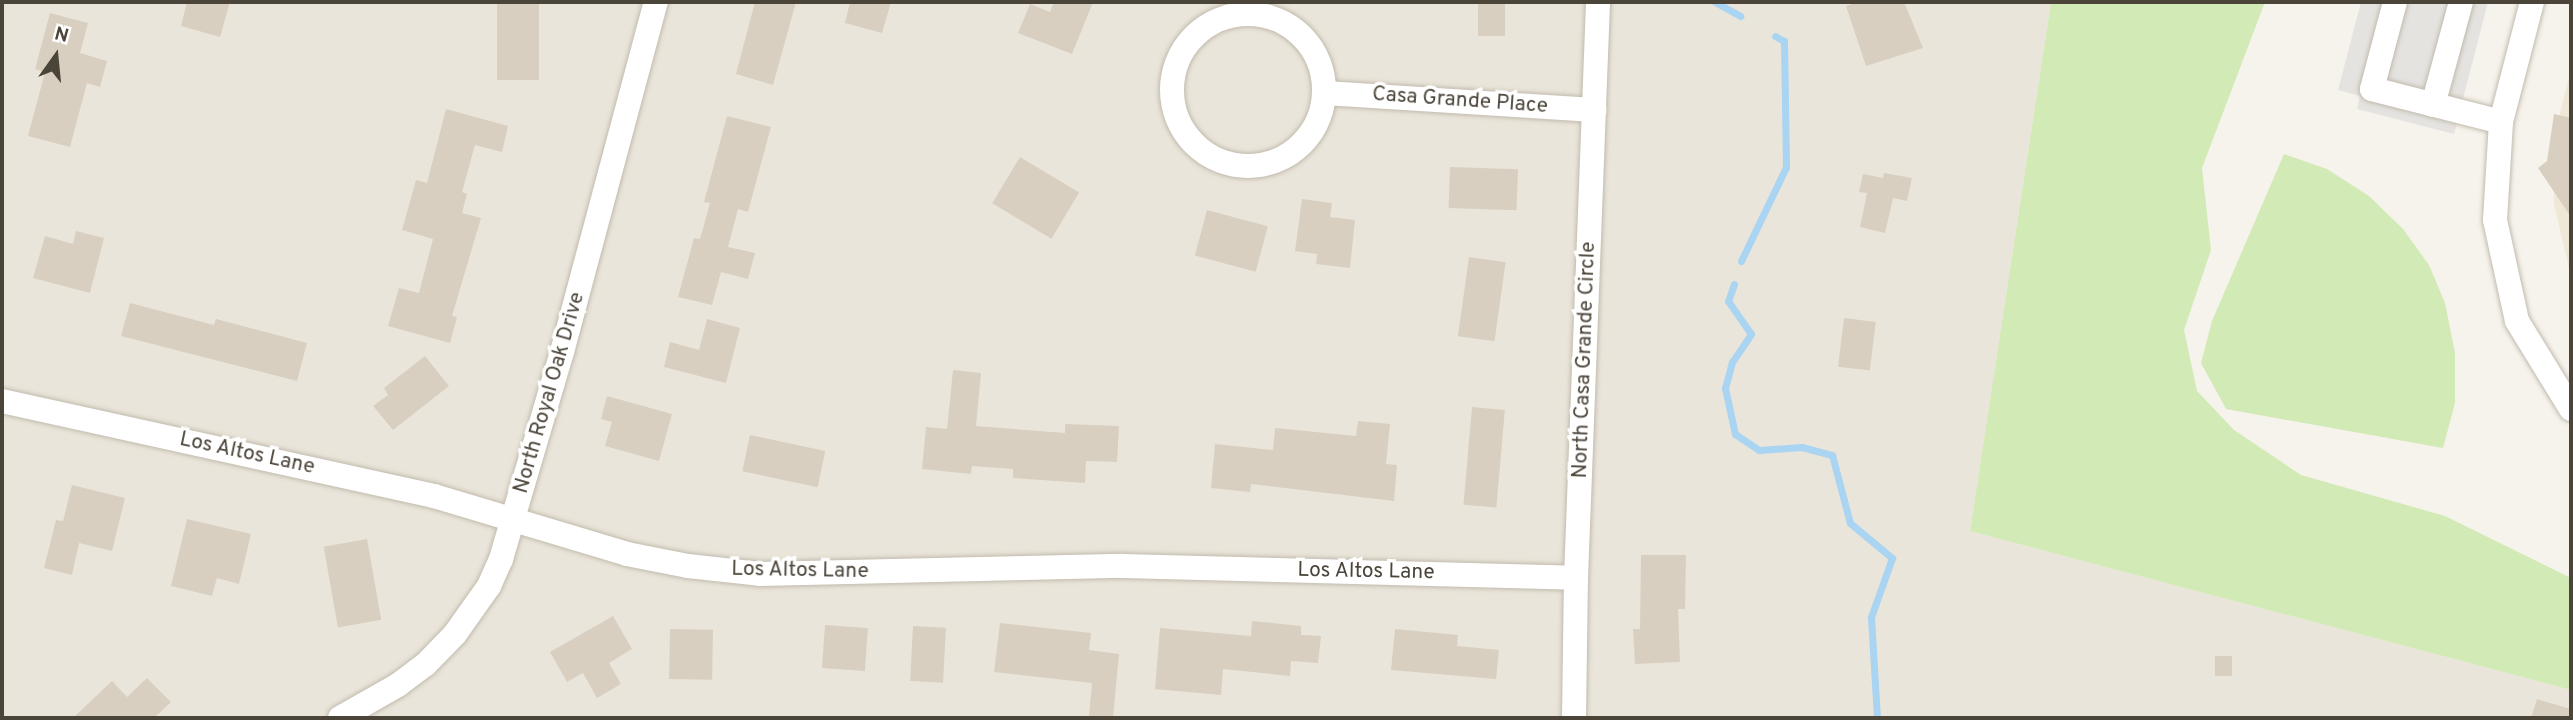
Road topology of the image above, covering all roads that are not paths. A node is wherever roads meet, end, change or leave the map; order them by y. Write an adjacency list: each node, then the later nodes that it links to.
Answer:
1 (656, 2): 12 (street, North Royal Oak Drive)
2 (1598, 2): 8 (street, North Casa Grande Circle)
3 (2395, 2): 7 (street)
4 (2461, 2): 7 (street)
5 (2532, 2): 9 (street)
6 (1325, 93): 6 (street); 8 (street, Casa Grande Place)
7 (2433, 105): 9 (street)
8 (1594, 110): 13 (street, North Casa Grande Circle)
9 (2501, 122): 11 (street)
10 (2, 401): 12 (street, Los Altos Lane)
11 (2571, 409)
12 (515, 520): 13 (street, Los Altos Lane); 14 (street, North Royal Oak Drive)
13 (1576, 578): 15 (street, North Casa Grande Circle)
14 (340, 718)
15 (1574, 718)

